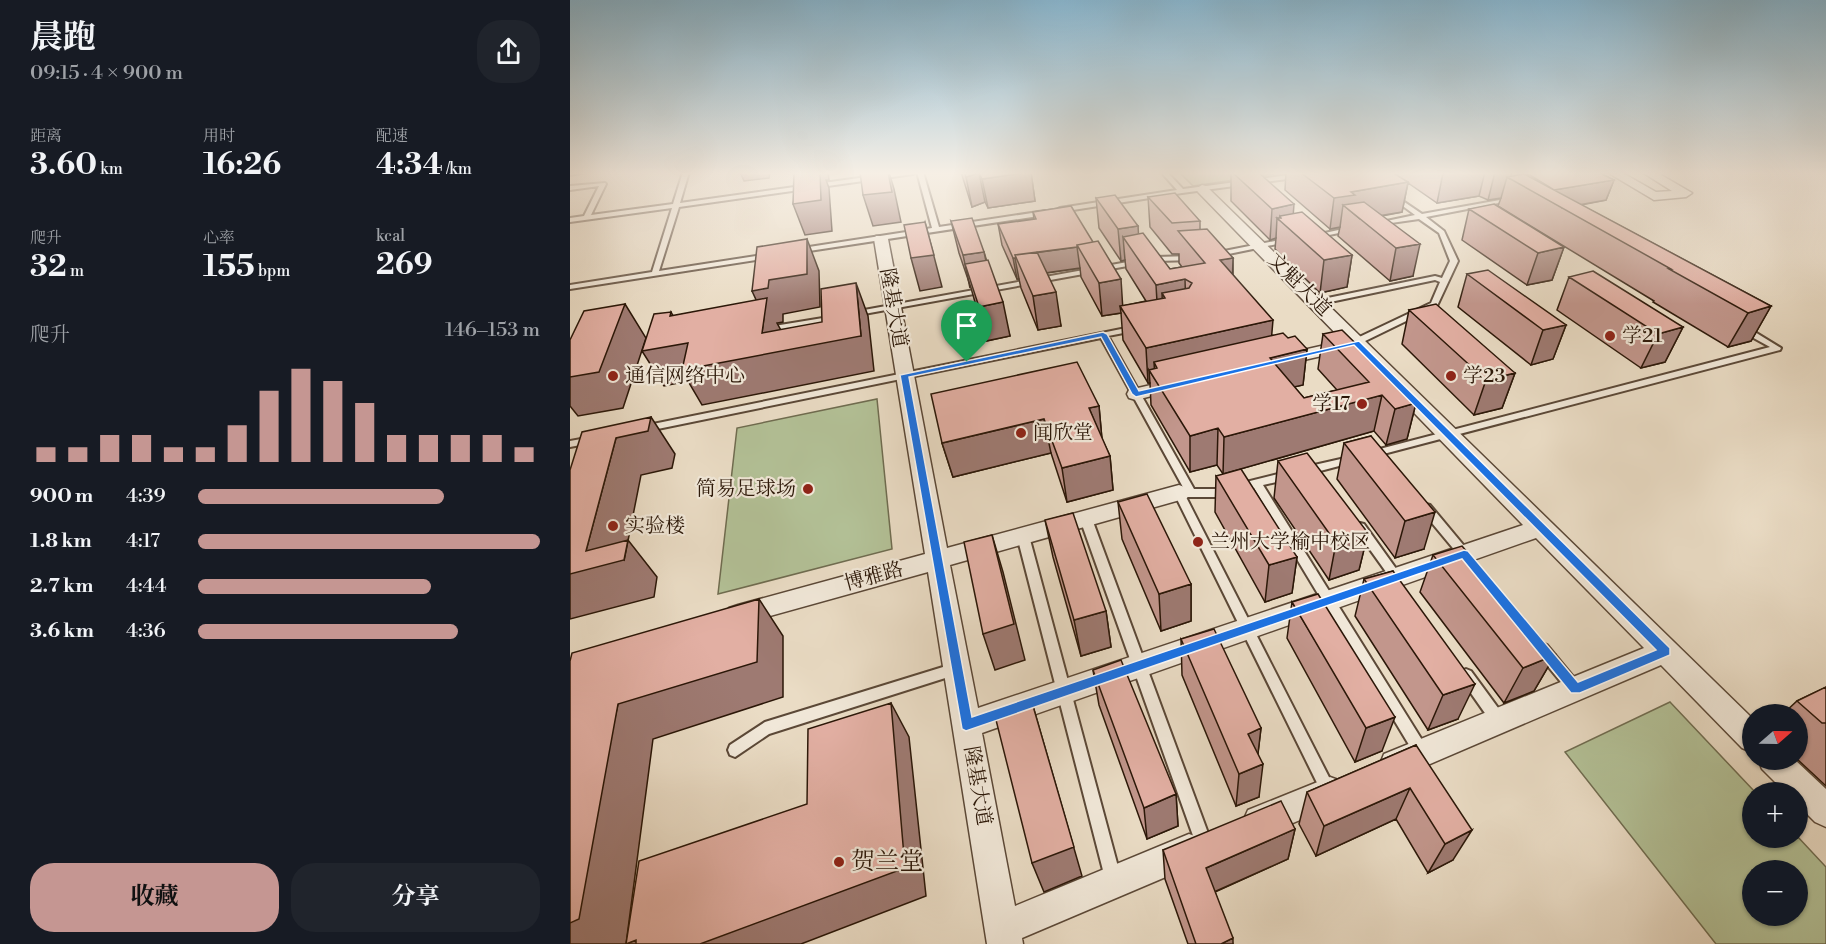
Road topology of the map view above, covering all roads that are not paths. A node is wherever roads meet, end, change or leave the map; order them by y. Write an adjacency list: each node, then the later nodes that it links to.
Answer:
1 (594, 216): 7 (lane)
2 (673, 216): 17 (lane)
3 (932, 216): 12 (lane)
4 (1025, 216): 12 (lane)
5 (1224, 216): 16 (street, 文魁大道)
6 (1427, 216): 8 (lane)
7 (587, 217): 9 (lane)
8 (1422, 217): 10 (lane); 18 (lane)
9 (570, 220)
10 (1375, 225)
11 (1364, 227): 13 (lane)
12 (936, 230): 14 (lane)
13 (1305, 237)
14 (881, 239): 17 (lane); 21 (street, 隆基大道)
15 (1294, 239): 16 (lane)
16 (1259, 245): 20 (street, 文魁大道); 21 (lane)
17 (655, 273): 19 (lane)
18 (1444, 281): 20 (lane); 26 (lane)
19 (570, 286)
20 (1316, 303): 26 (street, 文魁大道)
21 (893, 307): 24 (lane); 28 (street, 隆基大道)
22 (1735, 324): 32 (lane)
23 (1145, 326): 25 (lane)
24 (760, 331)
25 (1103, 334): 28 (lane); 30 (lane)
26 (1356, 342): 27 (street); 32 (street, 文魁大道)
27 (1264, 364)
28 (905, 375): 31 (lane); 43 (street, 隆基大道)
29 (1194, 380): 30 (street)
30 (1136, 394): 36 (lane)
31 (628, 432)
32 (1449, 435): 35 (lane); 40 (street, 文魁大道)
33 (605, 437): 34 (lane)
34 (571, 444)
35 (1256, 483): 36 (lane); 45 (lane)
36 (1185, 493): 39 (street, 博雅路); 47 (lane)
37 (1415, 495): 42 (lane)
38 (1350, 514): 44 (lane)
39 (1086, 519): 41 (street, 博雅路); 51 (lane)
40 (1542, 527): 42 (street); 49 (street, 文魁大道)
41 (1023, 536): 43 (street, 博雅路); 54 (lane)
42 (1468, 559): 44 (street)
43 (937, 560): 46 (street, 博雅路); 52 (street, 隆基大道)
44 (1400, 582): 45 (street)
45 (1328, 601): 47 (street); 59 (lane)
46 (719, 620)
47 (1247, 628): 51 (street); 61 (lane)
48 (1531, 635): 53 (lane)
49 (1666, 651): 53 (street); 57 (street, 文魁大道)
50 (1458, 663): 55 (lane)
51 (1139, 665): 54 (street); 63 (lane)
52 (956, 668): 56 (street, 隆基大道); 58 (lane)
53 (1575, 689): 55 (street)
54 (1064, 691): 56 (street); 64 (lane)
55 (1499, 721): 59 (street)
56 (966, 725): 65 (street, 隆基大道)
57 (1742, 728)
58 (735, 750)
59 (1422, 753): 61 (street)
60 (1784, 770): 62 (street)
61 (1329, 792): 63 (street)
62 (1826, 812)
63 (1222, 837): 64 (street)
64 (1114, 882): 65 (street)
65 (1004, 937)

